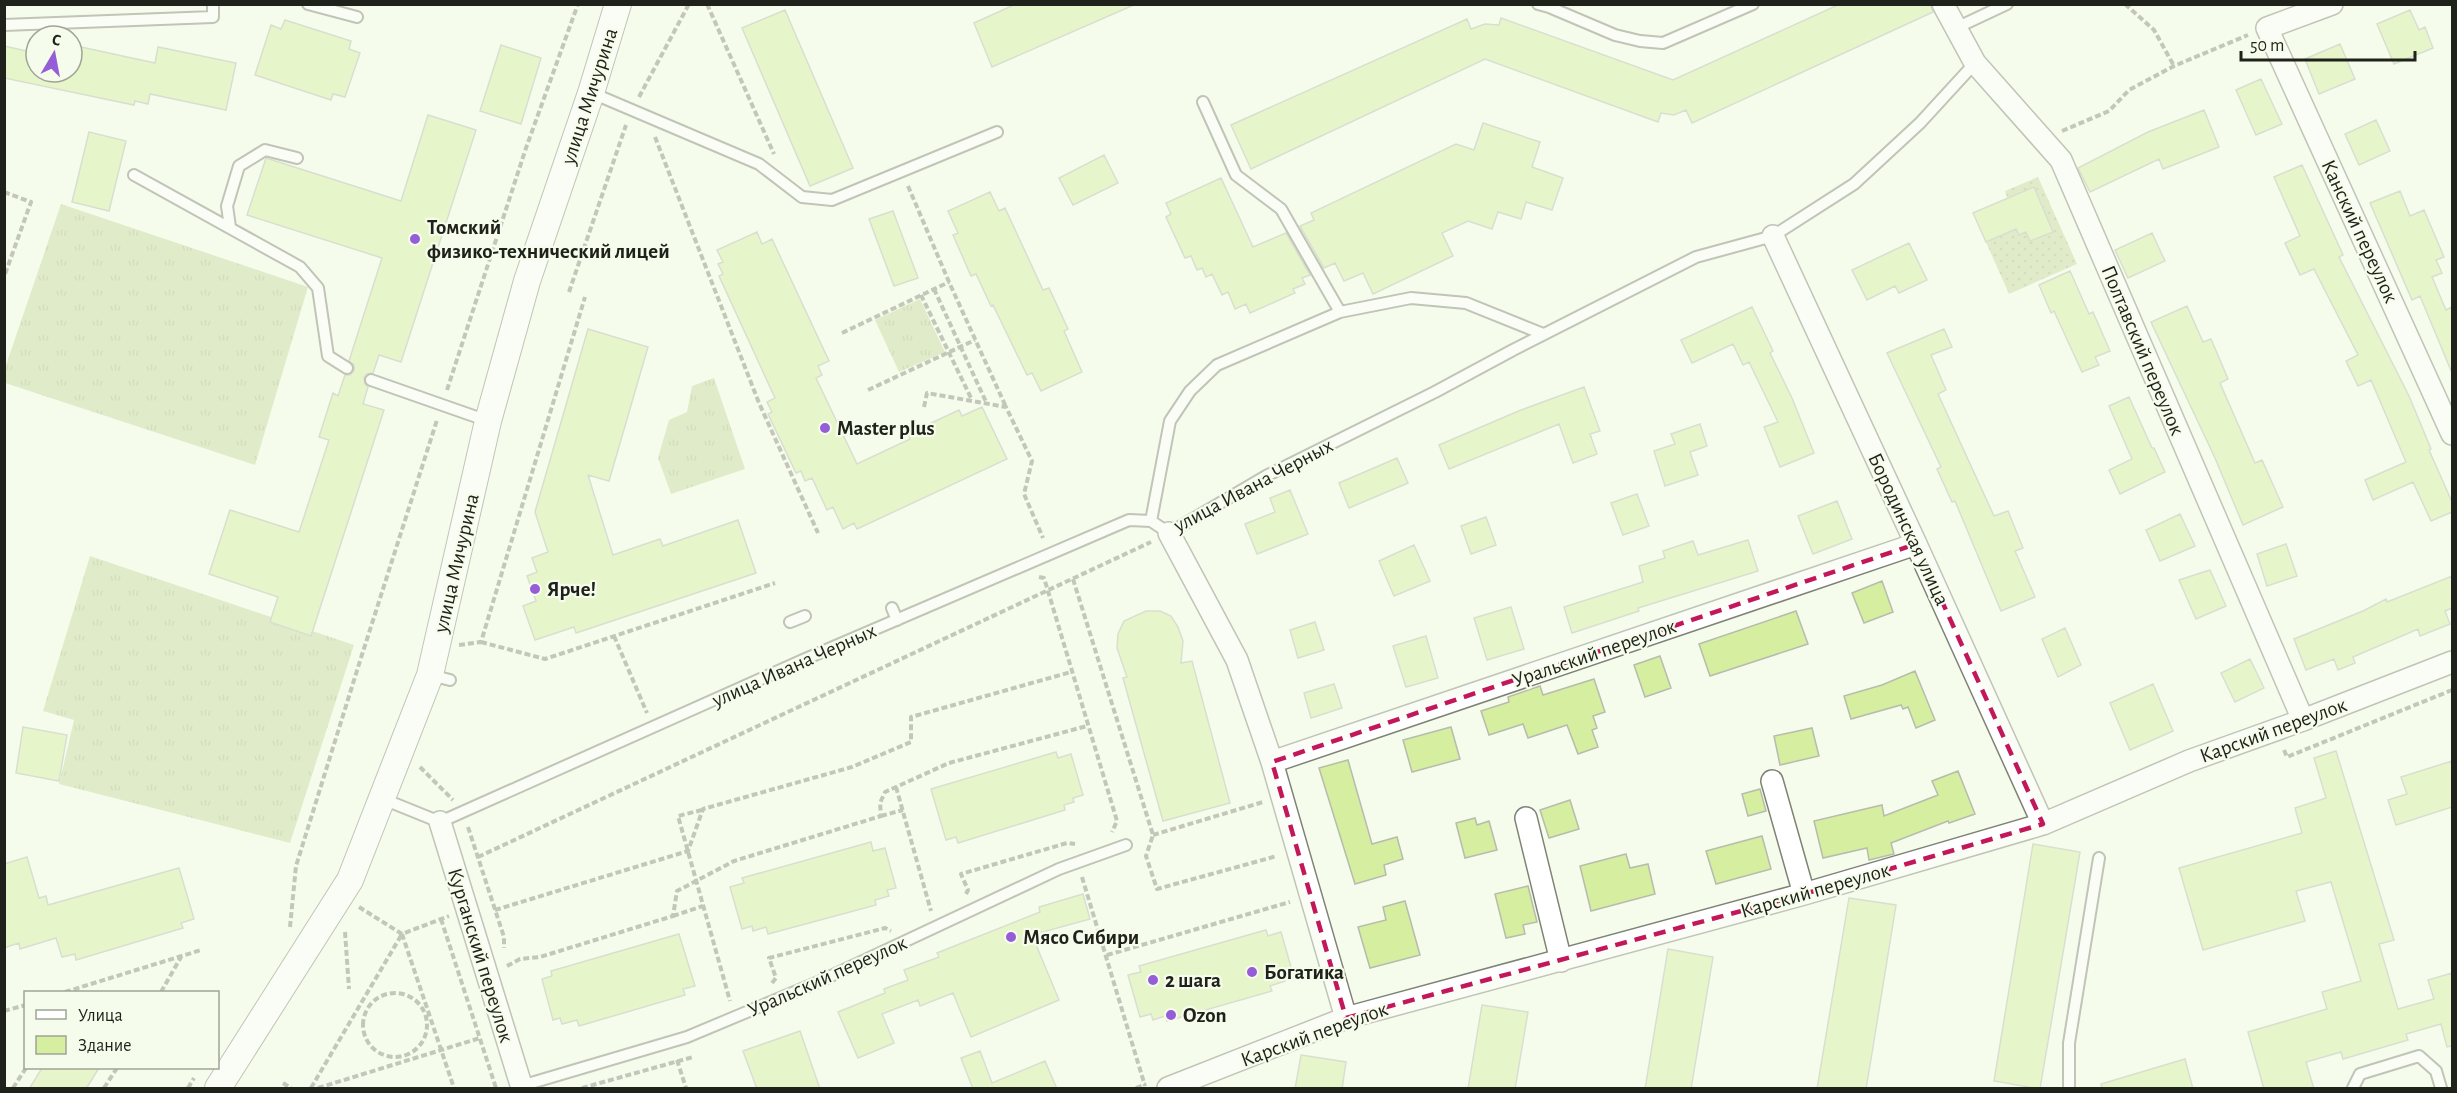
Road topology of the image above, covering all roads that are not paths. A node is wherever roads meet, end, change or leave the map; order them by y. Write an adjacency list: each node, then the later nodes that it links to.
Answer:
1 (213, 4): 10 (lane)
2 (308, 4): 9 (lane)
3 (618, 4): 13 (street, улица Мичурина)
4 (1538, 4): 5 (lane)
5 (1753, 4)
6 (1943, 4): 11 (street, Полтавский переулок)
7 (2007, 4): 11 (lane)
8 (2332, 4): 25 (street, Канский переулок)
9 (357, 17)
10 (4, 25)
11 (1956, 28): 12 (street, Полтавский переулок)
12 (1975, 63): 19 (lane, улица Ивана Черных); 33 (street, Полтавский переулок)
13 (591, 93): 15 (lane); 24 (street, улица Мичурина)
14 (1203, 102): 20 (lane)
15 (997, 132)
16 (297, 159): 18 (lane)
17 (134, 175): 18 (lane)
18 (230, 227): 22 (lane)
19 (1773, 236): 21 (lane, улица Ивана Черных); 27 (street, Бородинская улица)
20 (1340, 312): 21 (lane); 26 (lane)
21 (1543, 334): 26 (lane, улица Ивана Черных)
22 (347, 368)
23 (371, 380): 24 (lane)
24 (489, 421): 36 (street, улица Мичурина)
25 (2452, 434)
26 (1160, 527): 30 (lane, улица Ивана Черных); 34 (street)
27 (1917, 544): 34 (street, Уральский переулок); 38 (street, Бородинская улица)
28 (892, 608): 30 (lane)
29 (805, 616): 31 (lane)
30 (897, 620): 39 (lane, улица Ивана Черных)
31 (790, 622)
32 (2452, 662): 33 (street, Карский переулок)
33 (2303, 720): 38 (street, Карский переулок)
34 (1272, 762): 44 (street)
35 (1772, 781): 42 (street)
36 (382, 799): 39 (lane); 46 (street, улица Мичурина)
37 (1526, 818): 43 (street)
38 (2043, 824): 42 (street, Карский переулок)
39 (442, 827): 45 (street, Курганский переулок)
40 (1126, 845): 45 (lane, Уральский переулок)
41 (2099, 858): 48 (lane)
42 (1804, 894): 43 (street, Карский переулок)
43 (1561, 961): 44 (street, Карский переулок)
44 (1346, 1018): 47 (street, Карский переулок)
45 (521, 1084)
46 (218, 1089)
47 (1168, 1089)
48 (2069, 1089)
49 (2353, 1089): 50 (lane)
50 (2441, 1089)

